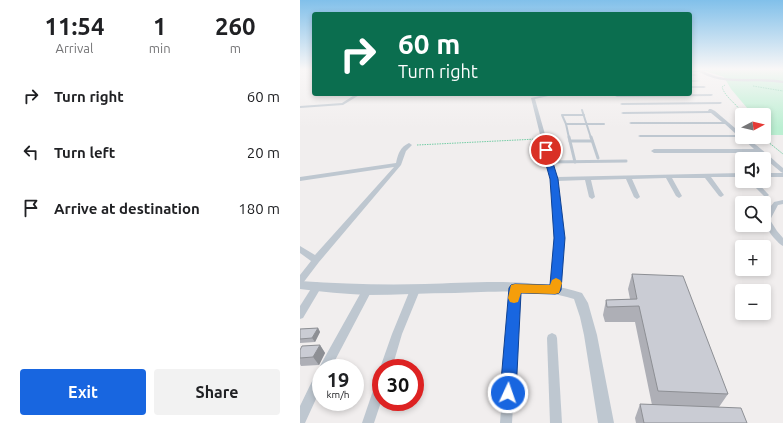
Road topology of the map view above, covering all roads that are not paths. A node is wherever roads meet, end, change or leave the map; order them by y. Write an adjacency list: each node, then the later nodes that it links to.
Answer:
1 (692, 95): 2 (street)
2 (711, 95)
3 (356, 96): 8 (street)
4 (544, 96): 29 (street)
5 (703, 103): 6 (street); 7 (street); 10 (street)
6 (720, 103)
7 (622, 104)
8 (300, 107)
9 (582, 110): 12 (lane)
10 (713, 112): 11 (street); 17 (street)
11 (624, 113)
12 (584, 115): 14 (lane); 15 (lane)
13 (630, 123): 17 (street)
14 (566, 124): 15 (lane); 21 (lane)
15 (587, 124): 16 (lane); 22 (lane)
16 (604, 124)
17 (727, 124): 18 (street)
18 (735, 131)
19 (640, 136): 20 (street)
20 (735, 137)
21 (570, 141): 22 (lane); 30 (lane)
22 (592, 141): 27 (lane)
23 (751, 144): 25 (street)
24 (409, 145): 31 (street)
25 (760, 151): 26 (street); 32 (street)
26 (654, 152)
27 (598, 158)
28 (626, 161): 30 (lane)
29 (548, 162): 30 (lane); 41 (street)
30 (575, 162)
31 (399, 164): 40 (street); 51 (street)
32 (783, 171)
33 (771, 175): 34 (street)
34 (783, 175)
35 (707, 176): 36 (street); 38 (street); 43 (street)
36 (735, 176)
37 (628, 177): 38 (street); 39 (street); 47 (street)
38 (668, 177): 45 (street)
39 (588, 178): 41 (street); 46 (street)
40 (300, 179)
41 (554, 179): 58 (street)
42 (759, 188): 44 (street)
43 (721, 195)
44 (766, 195)
45 (679, 196)
46 (592, 197)
47 (637, 197)
48 (783, 202): 49 (street)
49 (783, 243)
50 (300, 249): 51 (street)
51 (316, 260): 52 (street)
52 (300, 281)
53 (300, 285): 54 (street)
54 (318, 286): 56 (street); 59 (street)
55 (515, 288): 57 (street); 58 (street); 67 (street)
56 (367, 290): 57 (street); 61 (street)
57 (415, 290): 62 (street)
58 (555, 290): 69 (street)
59 (300, 314)
60 (552, 338): 68 (street)
61 (329, 359)
62 (389, 359)
63 (312, 395): 65 (street)
64 (372, 411): 66 (street)
65 (300, 420)
66 (368, 423)
67 (506, 423)
68 (556, 423)
69 (606, 423)

